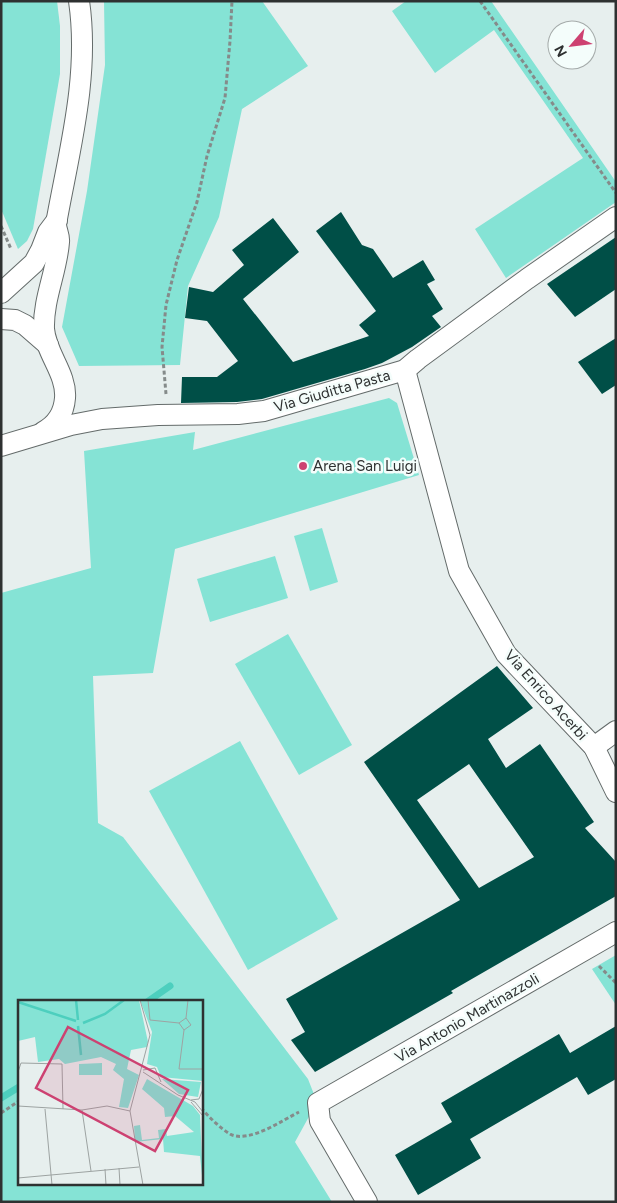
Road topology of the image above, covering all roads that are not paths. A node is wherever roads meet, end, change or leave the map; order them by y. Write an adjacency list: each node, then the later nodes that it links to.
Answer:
1 (79, 1): 3 (street)
2 (616, 217): 7 (street, Via Giuditta Pasta)
3 (56, 220): 4 (street); 6 (street)
4 (1, 293)
5 (1, 319): 6 (street)
6 (48, 345): 9 (street)
7 (405, 370): 9 (street, Via Giuditta Pasta); 12 (street, Via Enrico Acerbi)
8 (1, 432): 9 (street)
9 (36, 435): 10 (street, Via Giuditta Pasta)
10 (1, 446)
11 (616, 731): 12 (street)
12 (594, 747): 13 (street, Via Enrico Acerbi)
13 (616, 792)
14 (616, 932): 15 (street, Via Antonio Martinazzoli)
15 (367, 1202)

